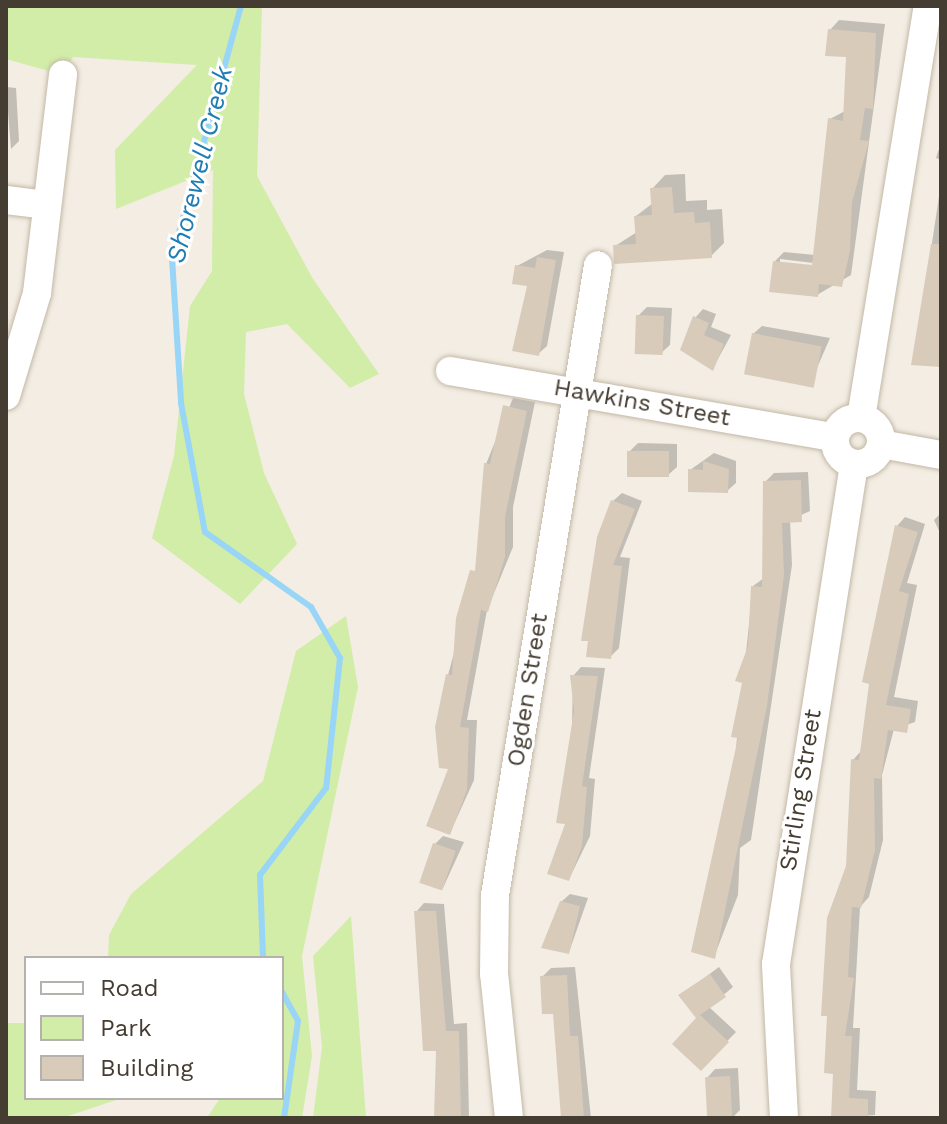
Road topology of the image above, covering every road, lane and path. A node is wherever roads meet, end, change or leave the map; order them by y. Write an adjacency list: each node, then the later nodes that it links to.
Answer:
1 (928, 6): 9 (street)
2 (63, 75): 4 (street)
3 (6, 200): 4 (street)
4 (46, 205): 8 (street)
5 (598, 265): 7 (street, Ogden Street)
6 (450, 371): 7 (street, Hawkins Street)
7 (579, 391): 10 (street, Hawkins Street); 14 (street, Ogden Street)
8 (6, 396)
9 (861, 418): 10 (street); 11 (street)
10 (834, 437): 13 (street)
11 (881, 444): 12 (street); 13 (street)
12 (941, 455)
13 (854, 464): 15 (street, Stirling Street)
14 (509, 1118)
15 (784, 1118)

